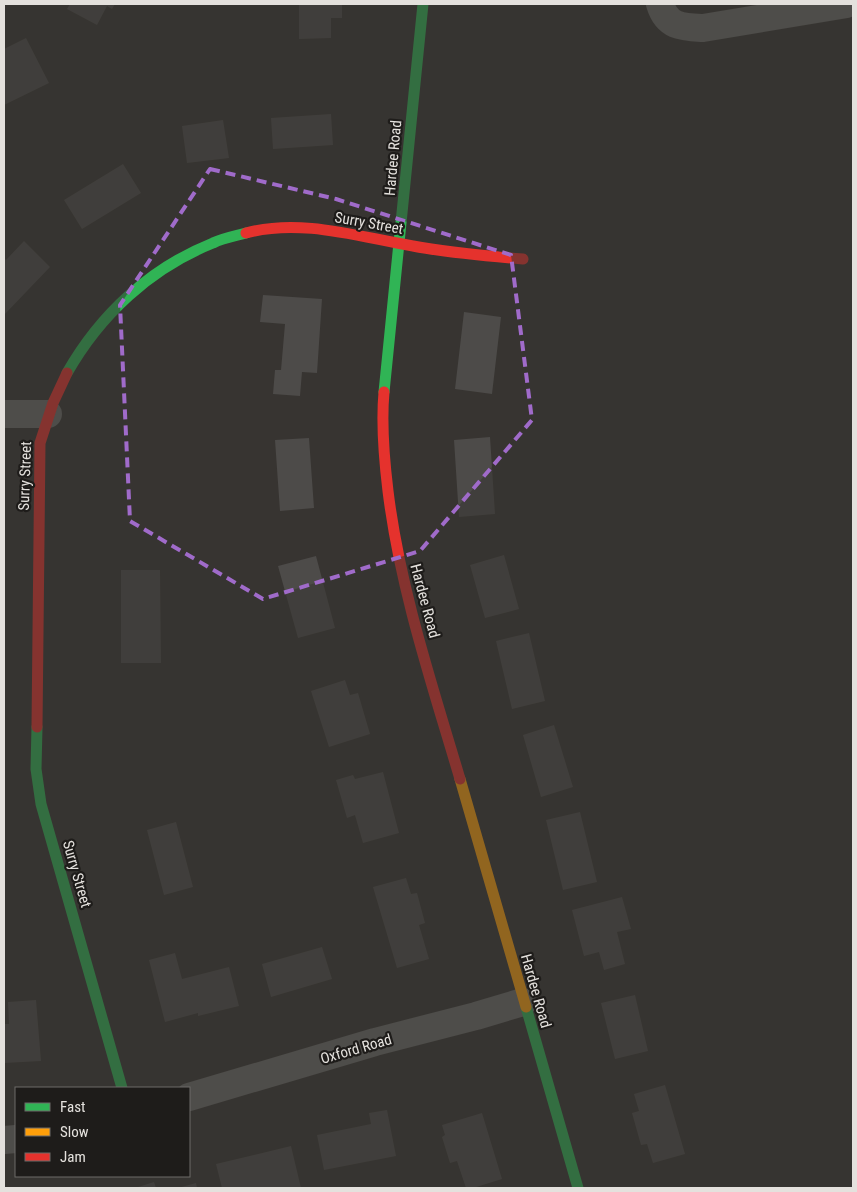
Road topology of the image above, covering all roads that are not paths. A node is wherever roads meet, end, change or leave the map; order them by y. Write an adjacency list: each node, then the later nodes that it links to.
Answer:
1 (423, 4): 4 (street, Hardee Road)
2 (660, 4): 3 (street)
3 (847, 4)
4 (400, 244): 5 (street, Surry Street); 7 (street, Surry Street); 8 (street, Hardee Road)
5 (523, 259)
6 (4, 414): 7 (street)
7 (48, 414): 9 (street, Surry Street)
8 (523, 1002): 10 (street, Oxford Road); 11 (street, Hardee Road)
9 (122, 1087)
10 (190, 1098)
11 (578, 1188)

